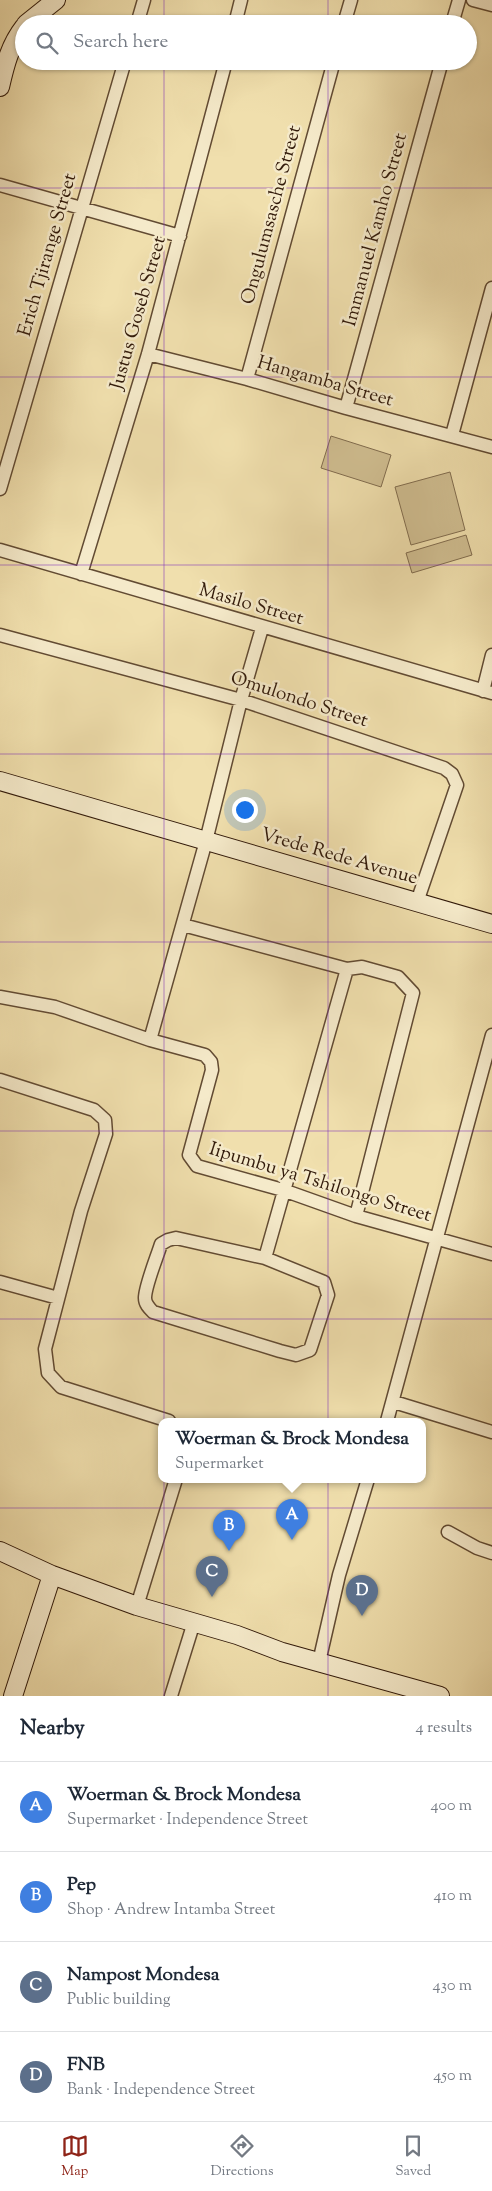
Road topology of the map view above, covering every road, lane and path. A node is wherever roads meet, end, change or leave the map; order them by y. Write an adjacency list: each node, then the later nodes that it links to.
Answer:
1 (56, 0): 8 (street)
2 (144, 0): 9 (street)
3 (241, 0): 10 (street)
4 (351, 0): 11 (street)
5 (459, 0): 12 (street)
6 (473, 0): 7 (street)
7 (492, 5)
8 (37, 15)
9 (140, 15)
10 (237, 15)
11 (347, 15)
12 (455, 15)
13 (15, 38): 18 (street)
14 (123, 70): 20 (street, Erich Tjirange Street)
15 (224, 70): 21 (street, Justus Goseb Street)
16 (332, 70): 24 (street, Ongulumsasche Street)
17 (440, 70): 25 (street, Immanuel Kamho Street)
18 (0, 87)
19 (0, 185): 20 (street)
20 (81, 209): 21 (street); 28 (street, Erich Tjirange Street)
21 (180, 236): 23 (street, Justus Goseb Street)
22 (492, 288): 26 (street)
23 (148, 354): 24 (street, Hangamba Street); 30 (street, Justus Goseb Street)
24 (247, 379): 25 (street, Hangamba Street)
25 (346, 408): 26 (street, Hangamba Street)
26 (452, 436): 27 (street, Hangamba Street)
27 (492, 447)
28 (0, 489)
29 (0, 550): 30 (street, Masilo Street)
30 (81, 574): 31 (street, Masilo Street)
31 (262, 628): 34 (street, Masilo Street); 35 (street)
32 (0, 635): 35 (street, Omulondo Street)
33 (492, 655): 34 (street)
34 (488, 692)
35 (241, 700): 37 (street); 38 (street, Omulondo Street)
36 (0, 782): 37 (street, Vrede Rede Avenue)
37 (206, 841): 38 (street, Vrede Rede Avenue); 40 (street)
38 (417, 902): 39 (street, Vrede Rede Avenue)
39 (492, 924)
40 (182, 925): 41 (street); 44 (street)
41 (347, 969): 46 (street); 47 (street)
42 (0, 997): 44 (street, Iipumbu ya Tshilongo Street)
43 (492, 1035): 48 (street)
44 (150, 1040): 46 (street, Iipumbu ya Tshilongo Street)
45 (0, 1080): 52 (street)
46 (283, 1190): 47 (street, Iipumbu ya Tshilongo Street); 50 (street)
47 (356, 1216): 48 (street, Iipumbu ya Tshilongo Street)
48 (436, 1238): 49 (street, Iipumbu ya Tshilongo Street); 53 (street)
49 (492, 1254)
50 (265, 1258): 50 (street)
51 (0, 1282): 52 (street)
52 (58, 1298): 54 (street)
53 (394, 1402): 55 (street); 56 (street)
54 (159, 1418)
55 (388, 1418)
56 (492, 1432)
57 (175, 1483): 63 (street)
58 (367, 1483): 65 (street)
59 (448, 1532): 61 (street)
60 (0, 1550): 62 (street)
61 (492, 1553)
62 (52, 1575): 63 (street); 66 (street)
63 (137, 1606): 64 (street)
64 (194, 1622): 65 (street); 67 (street)
65 (319, 1662): 68 (street)
66 (13, 1696)
67 (171, 1696)
68 (440, 1696)

